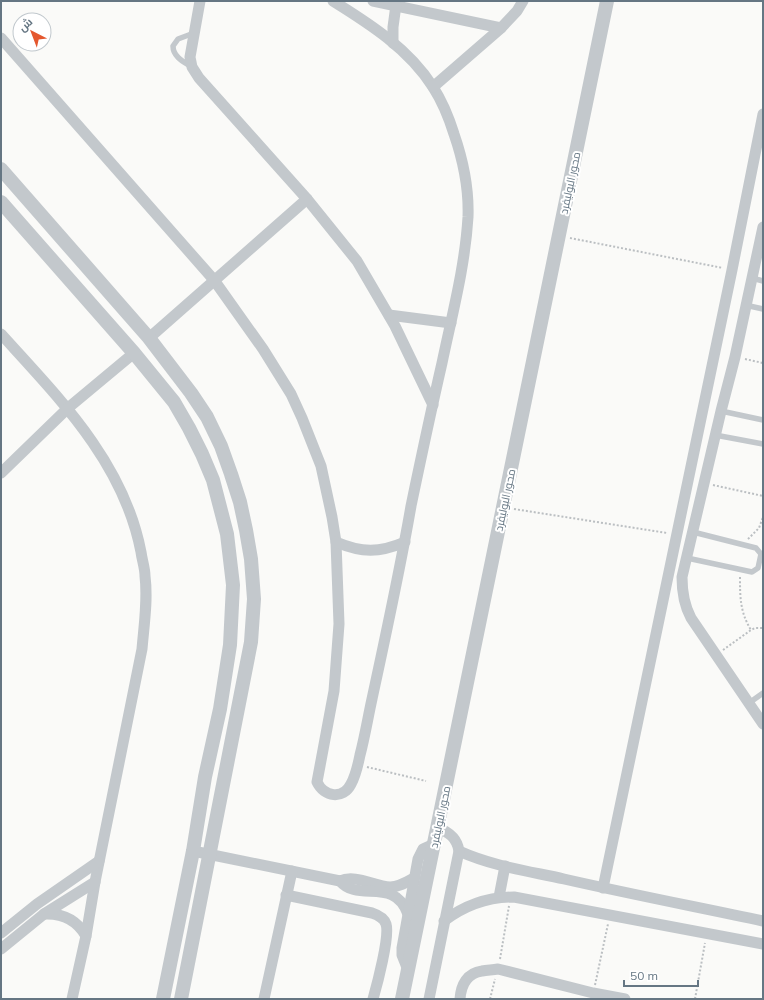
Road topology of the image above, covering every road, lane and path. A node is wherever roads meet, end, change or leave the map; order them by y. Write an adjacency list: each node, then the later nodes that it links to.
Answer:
1 (200, 1): 8 (street)
2 (333, 1): 10 (street)
3 (373, 1): 6 (street)
4 (523, 1): 7 (street)
5 (607, 1): 18 (street, محور البوليفرد)
6 (396, 5): 7 (street); 10 (street)
7 (501, 28): 12 (street)
8 (194, 33): 11 (street); 11 (lane)
9 (1, 38): 21 (street)
10 (393, 43): 12 (street)
11 (192, 67): 15 (street)
12 (434, 87): 28 (street)
13 (763, 114): 19 (street)
14 (1, 168): 23 (street)
15 (307, 199): 21 (street); 27 (street)
16 (1, 202): 24 (street)
17 (763, 226): 20 (street)
18 (559, 236): 19 (path); 43 (street, محور البوليفرد)
19 (732, 270): 46 (street)
20 (751, 278): 22 (lane); 25 (street)
21 (214, 280): 30 (street); 47 (street)
22 (763, 281)
23 (101, 282): 24 (street); 30 (street)
24 (84, 296): 31 (street)
25 (745, 305): 26 (lane); 32 (street)
26 (763, 309)
27 (389, 316): 28 (street); 34 (street)
28 (451, 323): 34 (street)
29 (1, 334): 35 (street)
30 (149, 338): 64 (street)
31 (134, 353): 35 (street); 62 (street)
32 (735, 357): 33 (path); 36 (street)
33 (763, 362)
34 (433, 405): 48 (street)
35 (68, 408): 40 (street); 65 (street)
36 (721, 411): 37 (lane); 38 (street)
37 (763, 420)
38 (715, 435): 39 (lane); 41 (street)
39 (763, 444)
40 (1, 473)
41 (704, 483): 42 (path); 45 (street)
42 (763, 496)
43 (503, 508): 46 (path); 60 (street, محور البوليفرد)
44 (763, 517): 49 (path)
45 (693, 532): 49 (lane); 50 (street)
46 (677, 534): 71 (street)
47 (336, 542): 48 (street); 58 (street)
48 (405, 542): 58 (street)
49 (742, 545): 51 (lane)
50 (687, 558): 51 (lane); 54 (street)
51 (741, 570): 53 (path)
52 (763, 628): 53 (path)
53 (752, 630): 54 (path)
54 (716, 655): 56 (street)
55 (763, 693): 56 (lane)
56 (749, 703): 57 (street)
57 (763, 723)
58 (358, 765): 59 (path)
59 (426, 781)
60 (438, 828): 61 (street, محور البوليفرد); 63 (street)
61 (434, 844): 68 (street); 86 (street, محور البوليفرد)
62 (193, 851): 64 (street); 89 (street)
63 (459, 851): 66 (street); 78 (street)
64 (210, 855): 67 (street); 90 (street)
65 (99, 861): 69 (street); 80 (street)
66 (505, 866): 71 (street); 73 (street)
67 (292, 871): 70 (street); 72 (street)
68 (414, 878): 70 (street); 76 (street)
69 (95, 882): 75 (street); 82 (street)
70 (364, 886): 76 (street)
71 (602, 888): 79 (street)
72 (286, 895): 91 (street); 92 (street)
73 (499, 897): 74 (street); 78 (street)
74 (511, 897): 77 (street); 85 (path)
75 (44, 914): 82 (street); 84 (street)
76 (408, 914): 86 (street)
77 (610, 915): 81 (street); 87 (path)
78 (444, 921): 94 (street)
79 (763, 921)
80 (1, 933)
81 (707, 933): 83 (street); 98 (path)
82 (86, 936): 88 (street)
83 (763, 944)
84 (1, 949)
85 (498, 969): 87 (street); 95 (street); 96 (path)
86 (408, 970): 93 (street, محور البوليفرد)
87 (593, 993): 97 (street)
88 (72, 999)
89 (163, 999)
90 (182, 999)
91 (264, 999)
92 (374, 999)
93 (402, 999)
94 (429, 999)
95 (460, 999)
96 (490, 999)
97 (625, 999)
98 (695, 999)

